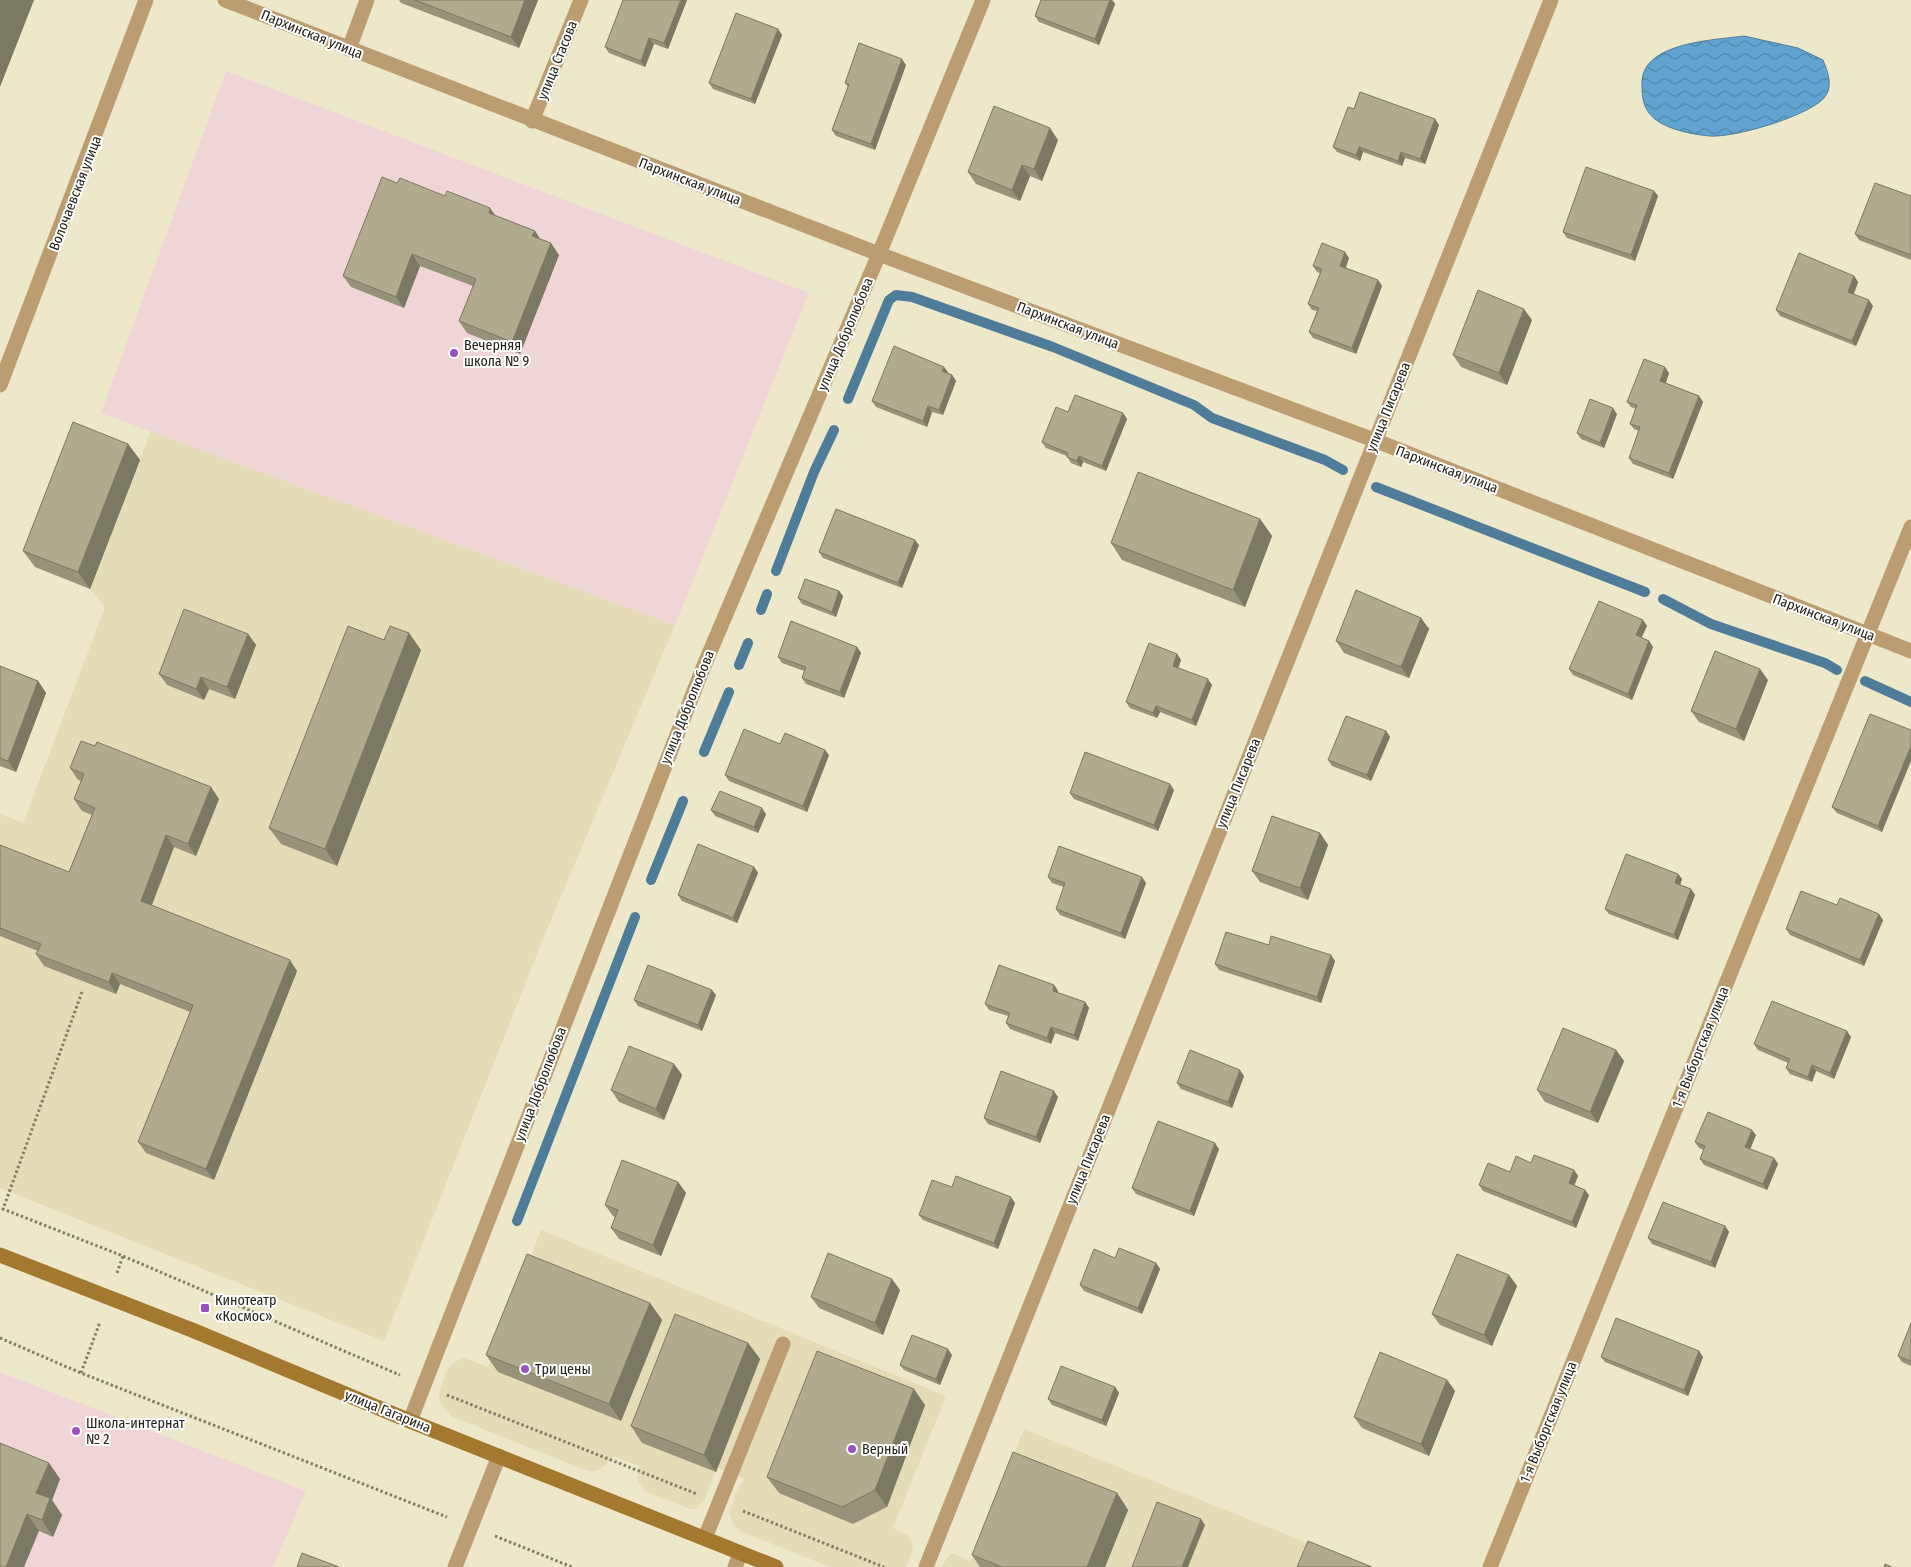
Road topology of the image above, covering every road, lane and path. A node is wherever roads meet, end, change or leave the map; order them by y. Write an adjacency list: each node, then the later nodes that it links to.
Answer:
1 (146, 0): 10 (street, Волочаевская улица)
2 (226, 0): 7 (street, Пархинская улица)
3 (368, 0): 7 (street)
4 (581, 0): 8 (street, улица Стасова)
5 (983, 0): 9 (street, улица Добролюбова)
6 (1552, 0): 11 (street, улица Писарева)
7 (349, 48): 8 (street, Пархинская улица)
8 (532, 121): 9 (street, Пархинская улица)
9 (879, 254): 11 (street, Пархинская улица); 20 (street, улица Добролюбова)
10 (0, 385)
11 (1374, 440): 13 (street, Пархинская улица); 31 (street, улица Писарева)
12 (1911, 527): 13 (street, 1-я Выборгская улица)
13 (1868, 634): 14 (street, Пархинская улица); 32 (street, 1-я Выборгская улица)
14 (1911, 651)
15 (82, 992): 16 (path)
16 (1, 1208): 20 (path)
17 (0, 1255): 21 (main road, улица Гагарина)
18 (0, 1338): 24 (path)
19 (783, 1344): 23 (street)
20 (424, 1386): 21 (street, улица Добролюбова); 23 (path)
21 (410, 1421): 22 (main road, улица Гагарина)
22 (499, 1456): 24 (street); 25 (main road, улица Гагарина)
23 (720, 1502): 25 (street); 30 (path)
24 (472, 1527): 27 (street); 28 (path)
25 (705, 1538): 26 (main road, улица Гагарина)
26 (738, 1560): 29 (main road, улица Гагарина)
27 (455, 1567)
28 (572, 1567)
29 (776, 1567)
30 (884, 1567)
31 (926, 1567)
32 (1490, 1567)

